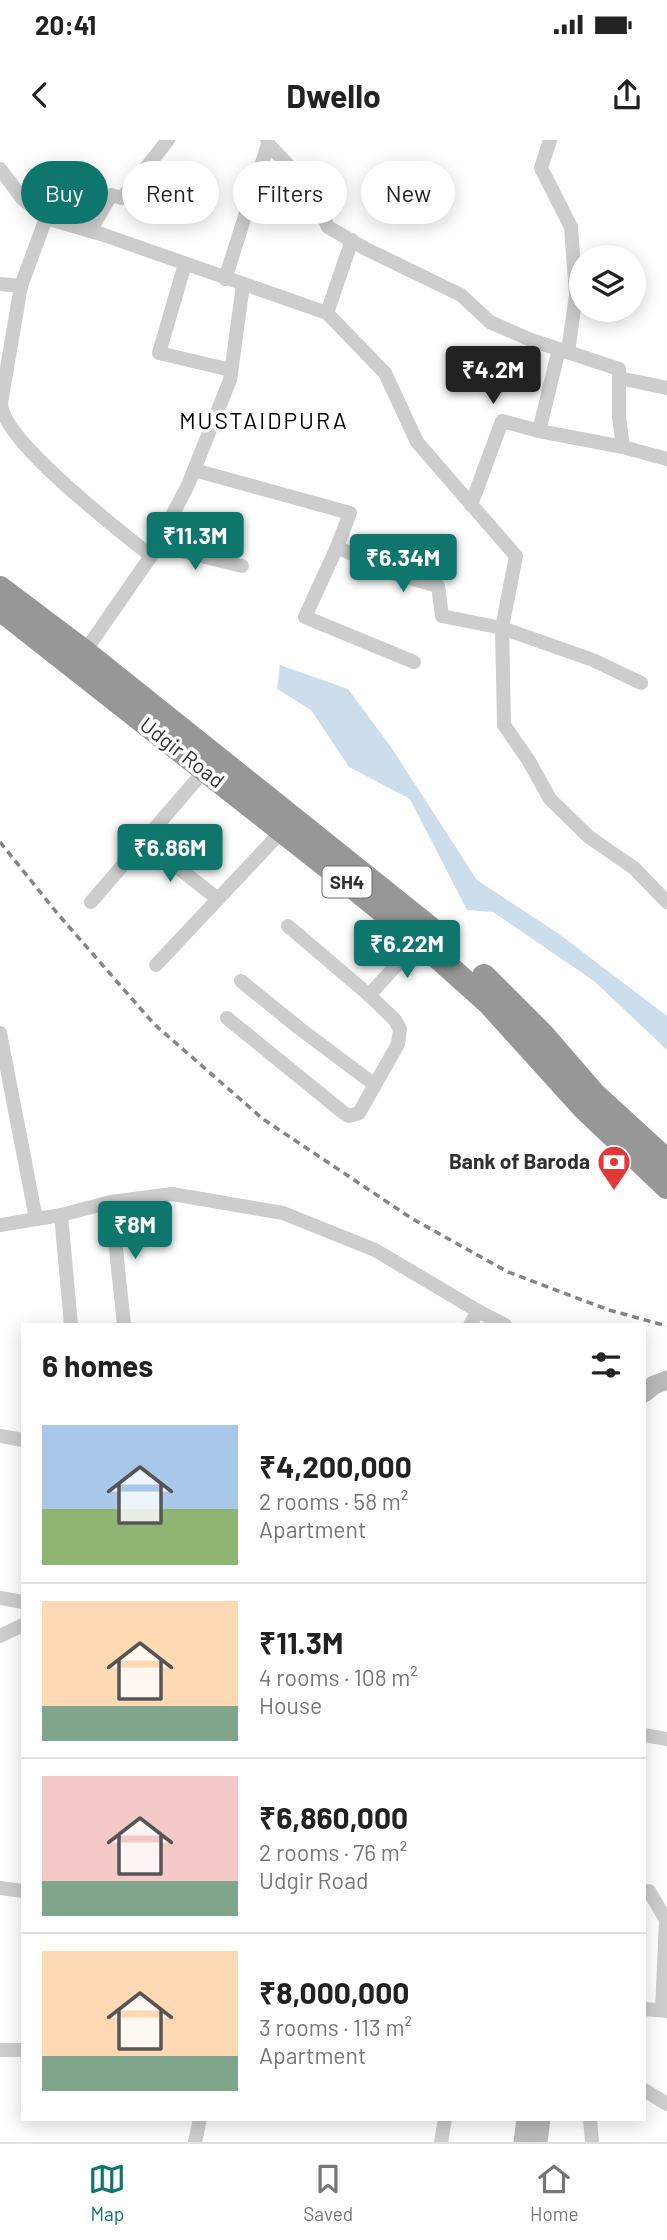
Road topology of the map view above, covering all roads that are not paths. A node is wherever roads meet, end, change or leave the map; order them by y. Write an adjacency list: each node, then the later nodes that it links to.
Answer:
1 (167, 140): 8 (street)
2 (550, 140): 16 (street)
3 (267, 142): 9 (street); 11 (street)
4 (0, 169): 5 (street)
5 (21, 197)
6 (44, 224): 14 (street)
7 (65, 224): 8 (street)
8 (90, 232): 10 (street)
9 (352, 240): 15 (street); 16 (street)
10 (185, 264): 11 (street); 17 (street)
11 (225, 279): 13 (street)
12 (0, 284): 14 (street)
13 (243, 285): 15 (street); 17 (street)
14 (20, 286): 26 (street)
15 (327, 313): 24 (street)
16 (564, 351): 18 (street); 20 (street)
17 (231, 370): 23 (street)
18 (619, 378): 19 (street); 21 (street)
19 (667, 388)
20 (539, 431): 21 (street); 24 (street)
21 (623, 447): 22 (street)
22 (667, 459)
23 (194, 470): 25 (street); 26 (street)
24 (471, 505): 30 (street)
25 (337, 547): 30 (street); 32 (street)
26 (154, 550): 27 (street); 31 (street)
27 (242, 566)
28 (0, 588): 31 (highway, Udgir Road / SH4)
29 (0, 609): 31 (highway, Udgir Road / SH4)
30 (502, 628): 33 (street); 39 (street)
31 (79, 659): 34 (highway, Udgir Road / SH4); 48 (highway, Udgir Road / SH4)
32 (414, 662)
33 (641, 683)
34 (205, 770): 35 (highway, Udgir Road / SH4); 36 (street)
35 (282, 831): 37 (street); 41 (highway, Udgir Road / SH4)
36 (144, 841): 37 (street); 38 (street)
37 (218, 899): 42 (street)
38 (91, 902)
39 (667, 902)
40 (288, 926): 44 (street)
41 (419, 942): 44 (street); 49 (highway, Udgir Road / SH4)
42 (156, 965)
43 (241, 981): 47 (street)
44 (369, 995): 47 (street)
45 (227, 1018): 47 (street)
46 (0, 1033): 52 (street)
47 (375, 1085)
48 (664, 1159)
49 (667, 1187)
50 (111, 1202): 51 (street); 54 (street); 56 (street)
51 (61, 1215): 52 (street); 55 (street)
52 (36, 1219): 53 (street)
53 (0, 1225)
54 (478, 1311): 57 (street); 58 (street)
55 (71, 1323)
56 (124, 1323)
57 (471, 1323)
58 (501, 1323)
59 (667, 1380): 60 (street)
60 (646, 1392)
61 (0, 1436): 62 (street)
62 (21, 1440)
63 (0, 1598): 64 (street)
64 (21, 1602)
65 (21, 1626): 66 (street)
66 (0, 1636)
67 (646, 1735): 68 (street)
68 (667, 1739)
69 (0, 1888): 70 (street)
70 (21, 1891)
71 (649, 1891): 73 (street)
72 (646, 2009): 73 (street)
73 (665, 2010)
74 (0, 2050): 75 (street)
75 (21, 2050)
76 (646, 2091): 77 (street)
77 (667, 2104)
78 (200, 2121): 83 (street)
79 (445, 2121): 84 (street)
80 (526, 2121): 85 (street)
81 (541, 2121): 86 (street)
82 (590, 2121): 87 (street)
83 (195, 2142)
84 (441, 2142)
85 (523, 2142)
86 (538, 2142)
87 (592, 2142)

